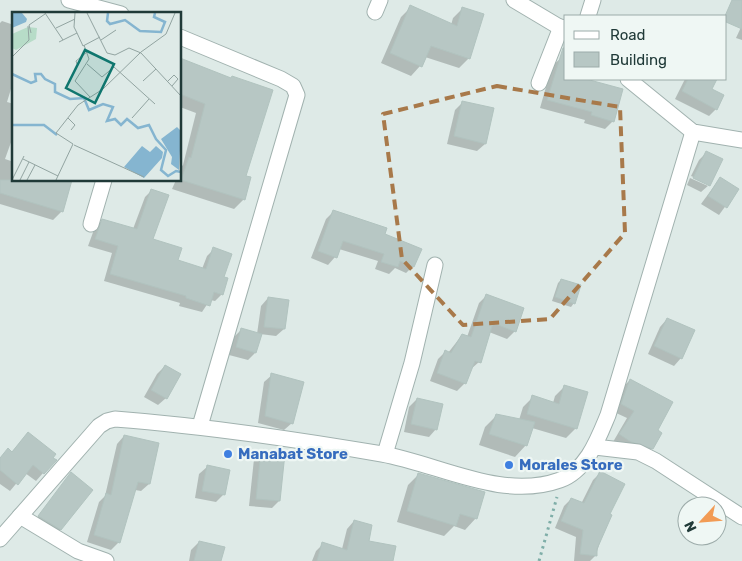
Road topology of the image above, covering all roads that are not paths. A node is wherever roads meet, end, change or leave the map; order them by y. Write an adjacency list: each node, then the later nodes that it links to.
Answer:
1 (69, 0): 4 (street)
2 (514, 0): 6 (street)
3 (594, 0): 5 (street)
4 (114, 12)
5 (588, 15)
6 (563, 29): 9 (street)
7 (181, 37): 15 (street)
8 (629, 80): 10 (street)
9 (539, 83)
10 (693, 132): 11 (street); 16 (street)
11 (742, 140)
12 (104, 181): 13 (street)
13 (90, 224)
14 (436, 265): 17 (street)
15 (200, 426): 17 (street); 18 (street)
16 (595, 447): 17 (street); 19 (street)
17 (385, 454)
18 (20, 516): 20 (street); 21 (street)
19 (742, 517)
20 (0, 538)
21 (106, 561)

